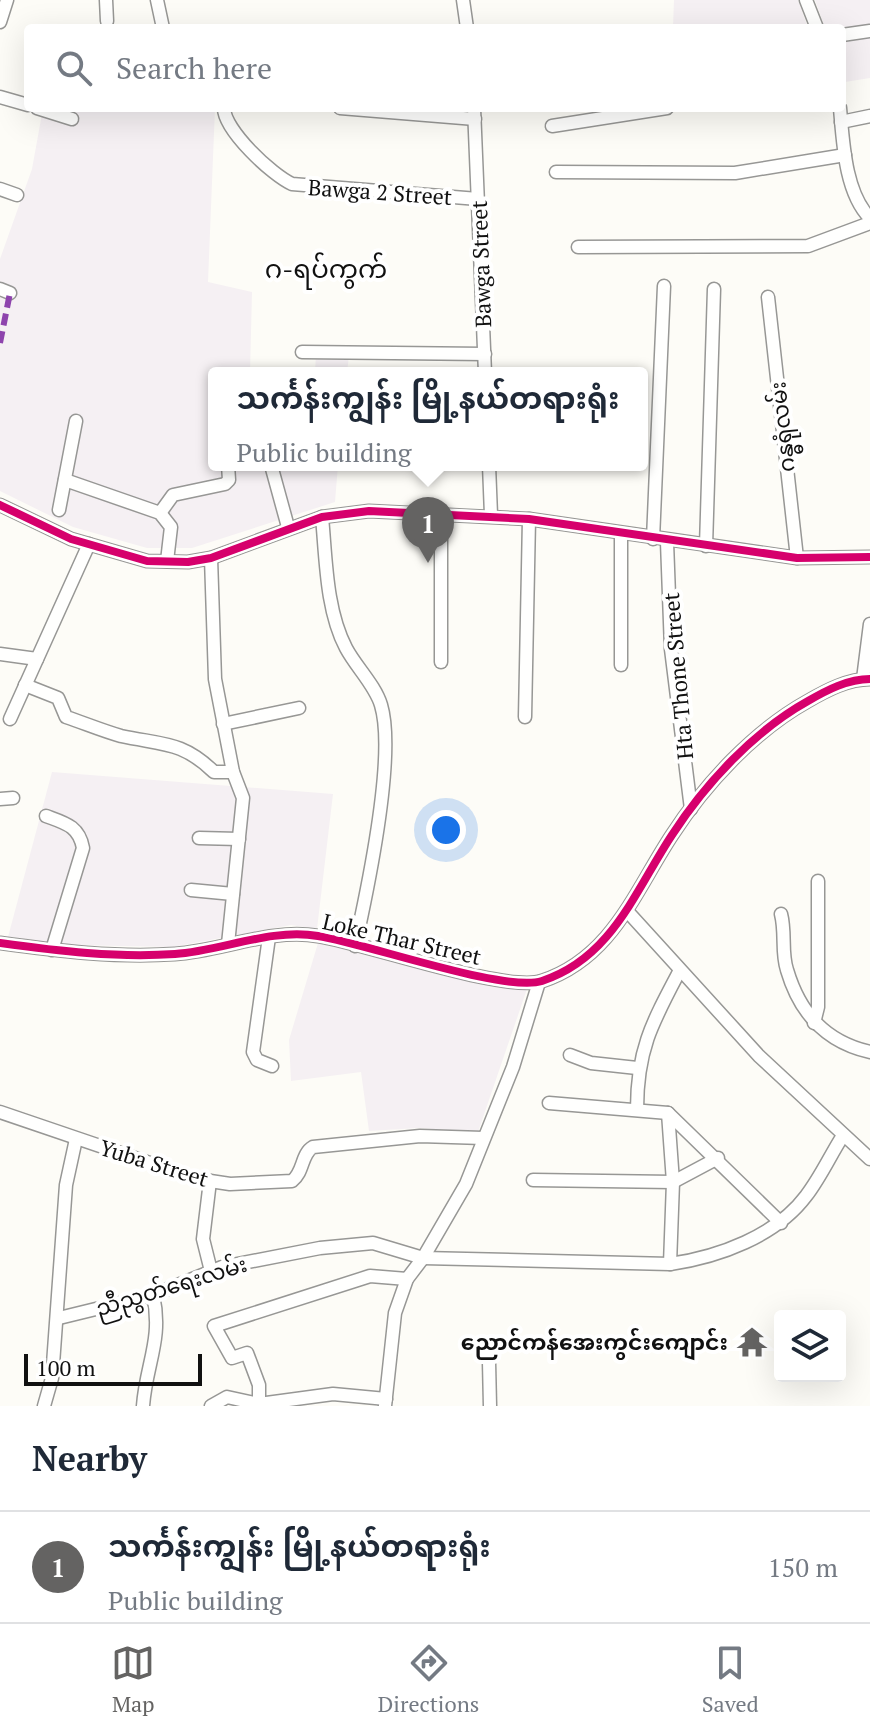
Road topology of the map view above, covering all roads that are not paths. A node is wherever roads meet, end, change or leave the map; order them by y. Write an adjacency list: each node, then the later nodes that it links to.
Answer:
1 (7, 0): 7 (street)
2 (106, 0): 6 (street)
3 (157, 0): 8 (street)
4 (463, 0): 9 (street)
5 (806, 0): 10 (street)
6 (107, 21)
7 (0, 22)
8 (162, 24)
9 (466, 24)
10 (815, 24)
11 (870, 31): 12 (street)
12 (846, 34)
13 (0, 97): 14 (street)
14 (24, 104)
15 (50, 112): 23 (street)
16 (226, 112): 29 (street, Bawga 2 Street)
17 (430, 112): 19 (street)
18 (610, 112): 20 (street)
19 (475, 114): 29 (street, Bawga Street)
20 (582, 114): 24 (street)
21 (840, 115): 22 (street); 25 (street)
22 (870, 116)
23 (72, 119)
24 (552, 126)
25 (845, 155): 26 (street); 30 (street)
26 (556, 172)
27 (0, 189): 28 (street)
28 (17, 195)
29 (478, 199): 36 (street, Bawga Street)
30 (870, 220): 31 (street)
31 (578, 247)
32 (664, 286): 52 (street)
33 (714, 289): 55 (street)
34 (768, 297): 58 (street, ဂန္ဓရုံလမ်း)
35 (302, 352): 36 (street)
36 (485, 354): 37 (street, Bawga Street)
37 (485, 367)
38 (76, 421): 42 (street)
39 (228, 471): 45 (street)
40 (273, 471): 50 (street)
41 (489, 471): 47 (street)
42 (65, 480): 44 (street); 45 (street)
43 (0, 505): 54 (street)
44 (59, 510)
45 (160, 513): 59 (street)
46 (441, 513): 47 (street); 48 (street); 63 (street)
47 (491, 515): 49 (street)
48 (322, 517): 50 (street); 84 (street)
49 (529, 519): 51 (street); 68 (street)
50 (288, 527): 57 (street)
51 (621, 534): 52 (street); 64 (street)
52 (653, 539): 53 (street)
53 (667, 542): 55 (street); 72 (street, Hta Thone Street)
54 (89, 544): 59 (street); 62 (street)
55 (706, 546): 58 (street)
56 (870, 557): 58 (street)
57 (211, 558): 59 (street); 70 (street)
58 (797, 558)
59 (167, 561)
60 (870, 624): 65 (street)
61 (0, 654): 62 (street)
62 (37, 659): 66 (street)
63 (441, 662)
64 (621, 665)
65 (866, 679): 72 (street)
66 (25, 685): 69 (street); 71 (street)
67 (299, 708): 70 (street)
68 (525, 717)
69 (10, 719)
70 (223, 724): 71 (street)
71 (233, 772): 75 (street)
72 (691, 809): 79 (street)
73 (46, 816): 85 (street)
74 (199, 838): 75 (street)
75 (239, 839): 78 (street)
76 (818, 881): 89 (street)
77 (191, 890): 78 (street)
78 (233, 894): 83 (street)
79 (628, 912): 87 (street); 88 (street)
80 (781, 914): 89 (street)
81 (269, 937): 83 (street, Loke Thar Street); 84 (street, Loke Thar Street); 92 (street)
82 (2, 943): 85 (street, Loke Thar Street); 86 (street)
83 (228, 944): 85 (street, Loke Thar Street)
84 (355, 946): 88 (street, Loke Thar Street)
85 (52, 950)
86 (0, 957)
87 (679, 972): 93 (street); 98 (street)
88 (539, 982): 99 (street)
89 (814, 1023): 90 (street)
90 (870, 1052)
91 (570, 1055): 93 (street)
92 (272, 1066)
93 (637, 1068): 95 (street)
94 (549, 1103): 95 (street)
95 (637, 1109): 97 (street)
96 (0, 1112): 100 (street, Yuba Street)
97 (668, 1113): 101 (street); 105 (street)
98 (842, 1137): 102 (street); 106 (street, ညီညွတ်ရေးလမ်း)
99 (483, 1138): 104 (street, Yuba Street); 107 (street)
100 (76, 1139): 104 (street, Yuba Street); 112 (street)
101 (718, 1158): 105 (street); 106 (street)
102 (870, 1159)
103 (533, 1180): 105 (street)
104 (210, 1181): 109 (street)
105 (673, 1182): 108 (street)
106 (781, 1223): 108 (street, ညီညွတ်ရေးလမ်း)
107 (423, 1258): 108 (street, ညီညွတ်ရေးလမ်း); 109 (street, ညီညွတ်ရေးလမ်း); 110 (street)
108 (670, 1264)
109 (211, 1271): 111 (street, ညီညွတ်ရေးလမ်း)
110 (407, 1279): 114 (street); 115 (street)
111 (153, 1295): 112 (street, ညီညွတ်ရေးလမ်း); 117 (street)
112 (59, 1318): 116 (street)
113 (489, 1362): 119 (street)
114 (385, 1402): 115 (street)
115 (259, 1404): 118 (street)
116 (44, 1406)
117 (143, 1406)
118 (211, 1406)
119 (490, 1406)

